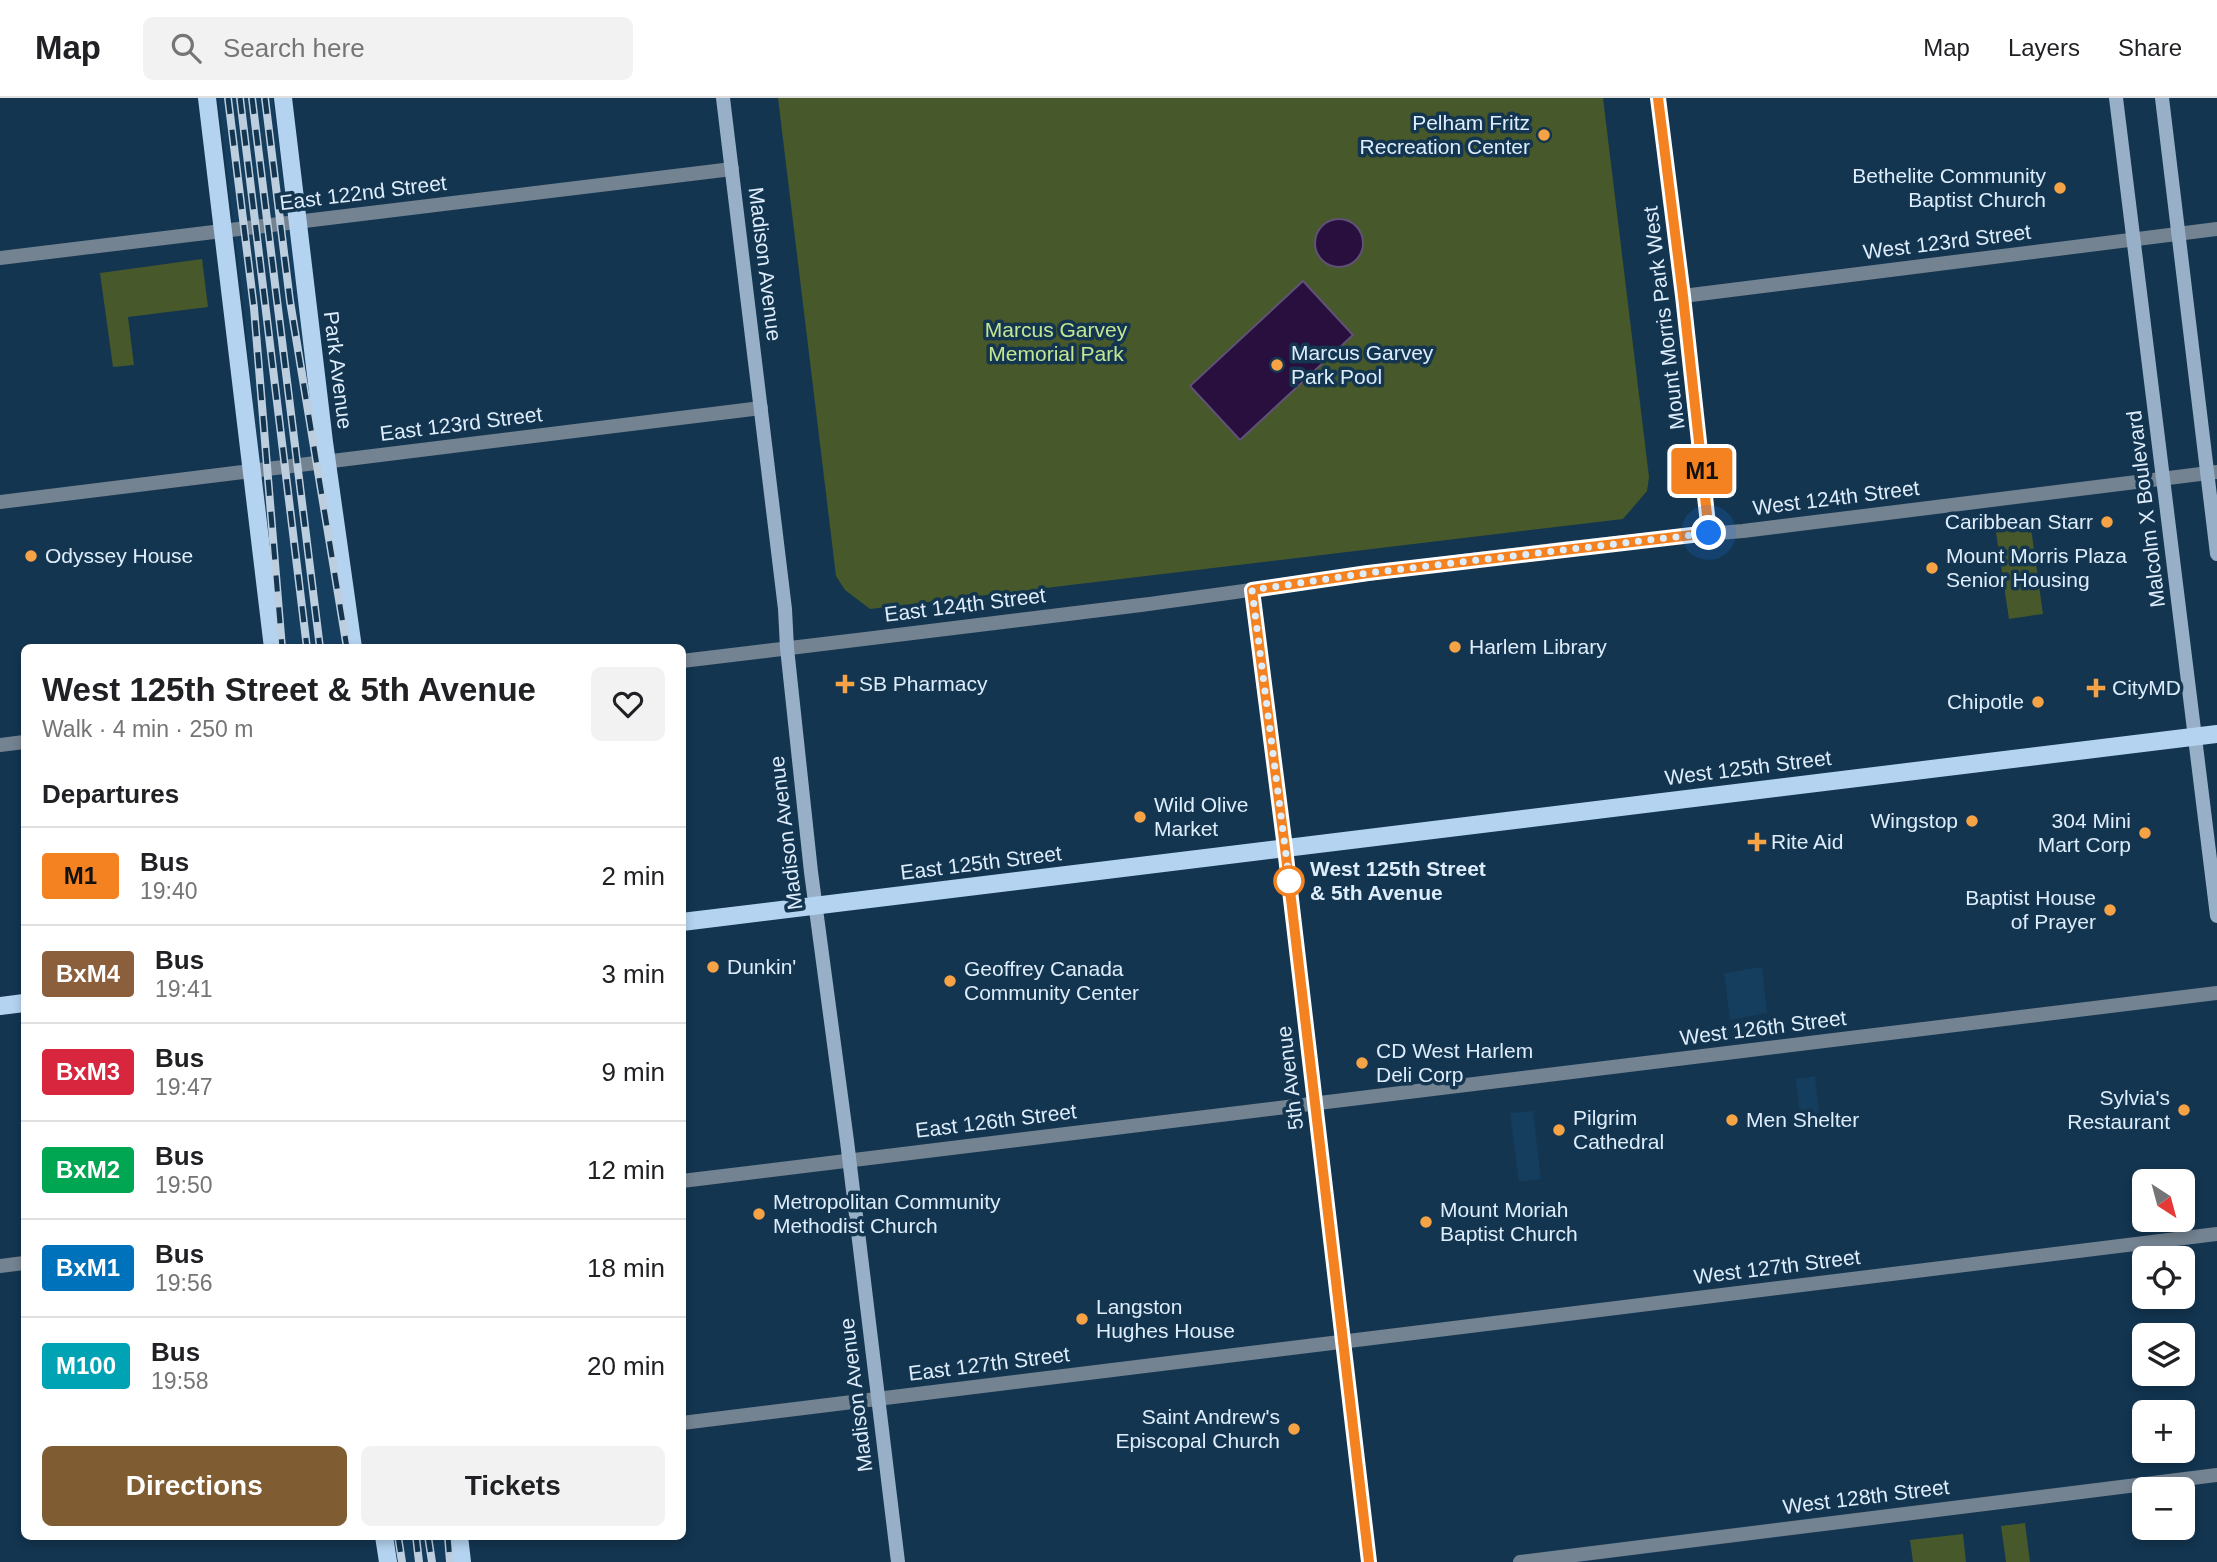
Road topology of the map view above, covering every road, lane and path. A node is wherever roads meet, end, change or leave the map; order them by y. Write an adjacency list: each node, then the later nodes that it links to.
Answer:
1 (207, 98): 10 (main road)
2 (283, 98): 8 (main road, Park Avenue)
3 (723, 98): 7 (main road, Madison Avenue)
4 (1658, 98): 14 (street, Mount Morris Park West)
5 (2116, 98): 12 (main road, Malcolm X Boulevard)
6 (2162, 98): 11 (main road)
7 (732, 169): 8 (street, East 122nd Street); 15 (main road, Madison Avenue)
8 (296, 223): 10 (street, East 122nd Street); 16 (main road, Park Avenue)
9 (2217, 229): 11 (street, West 123rd Street)
10 (224, 231): 13 (street, East 122nd Street); 17 (main road)
11 (2180, 234): 12 (street, West 123rd Street); 18 (main road)
12 (2134, 240): 14 (street, West 123rd Street); 19 (main road, Malcolm X Boulevard)
13 (0, 258)
14 (1683, 296): 21 (street, Mount Morris Park West)
15 (761, 408): 16 (street, East 123rd Street); 26 (main road, Madison Avenue)
16 (326, 462): 17 (street, East 123rd Street); 25 (main road, Park Avenue)
17 (253, 471): 20 (street, East 123rd Street); 24 (main road)
18 (2212, 473): 19 (street, West 124th Street); 22 (main road)
19 (2163, 479): 21 (street, West 124th Street); 29 (main road, Malcolm X Boulevard)
20 (0, 502)
21 (1709, 533): 23 (street, West 124th Street)
22 (2217, 554)
23 (1252, 590): 26 (street, East 124th Street); 32 (main road, 5th Avenue)
24 (273, 644)
25 (352, 644)
26 (787, 648): 27 (street, East 124th Street); 33 (main road, Madison Avenue)
27 (686, 661)
28 (2217, 734): 29 (main road, West 125th Street)
29 (2195, 737): 32 (main road, West 125th Street); 34 (main road, Malcolm X Boulevard)
30 (21, 742): 31 (street)
31 (0, 746)
32 (1285, 848): 33 (main road, East 125th Street); 39 (main road, 5th Avenue)
33 (816, 907): 35 (main road, East 125th Street); 40 (main road, Madison Avenue)
34 (2217, 916)
35 (686, 922)
36 (2217, 993): 39 (street, West 126th Street)
37 (21, 1003): 38 (main road)
38 (0, 1006)
39 (1314, 1104): 40 (street, East 126th Street); 45 (main road, 5th Avenue)
40 (849, 1160): 41 (street, East 126th Street); 46 (main road, Madison Avenue)
41 (686, 1180)
42 (2217, 1234): 45 (street, West 127th Street)
43 (21, 1263): 44 (street)
44 (0, 1266)
45 (1343, 1342): 46 (street, East 127th Street); 54 (main road, 5th Avenue)
46 (878, 1398): 47 (street, East 127th Street); 53 (main road, Madison Avenue)
47 (686, 1422)
48 (2217, 1475): 55 (street, West 128th Street)
49 (385, 1540): 51 (main road)
50 (459, 1540): 52 (main road)
51 (388, 1562)
52 (462, 1562)
53 (898, 1562)
54 (1369, 1562)
55 (1520, 1562)

